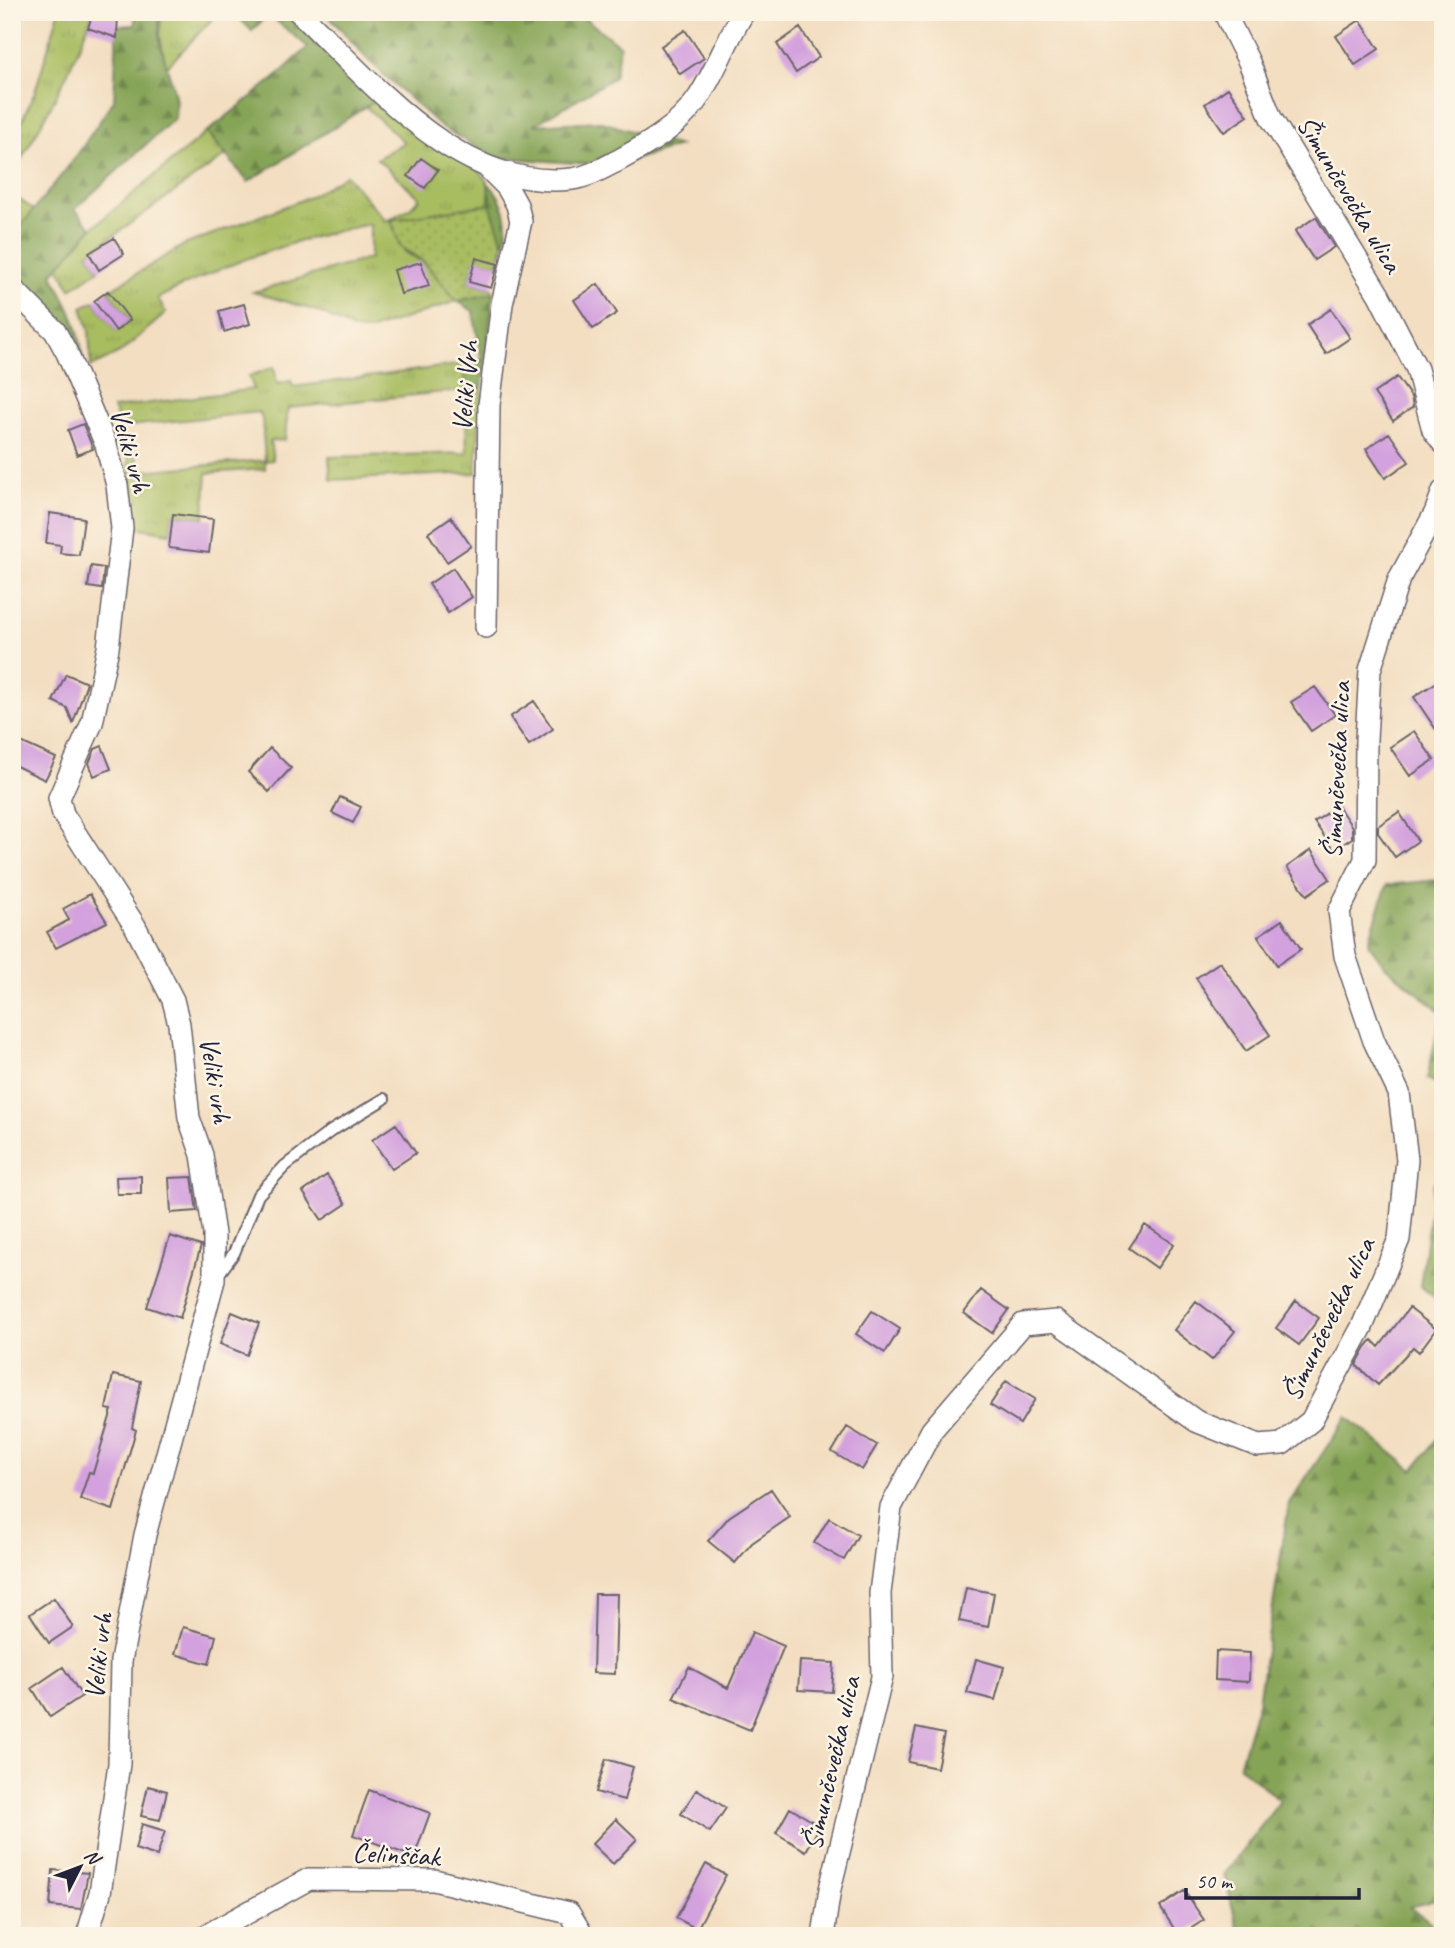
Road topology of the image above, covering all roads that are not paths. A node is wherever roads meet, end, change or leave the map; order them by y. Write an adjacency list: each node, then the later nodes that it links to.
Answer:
1 (299, 12): 4 (street)
2 (744, 12): 4 (street)
3 (1224, 12): 6 (street, Šimunčevečka ulica)
4 (485, 165): 8 (street, Veliki Vrh)
5 (12, 288): 10 (street, Veliki vrh)
6 (1443, 443)
7 (1443, 491): 14 (street, Šimunčevečka ulica)
8 (486, 627)
9 (384, 1099): 10 (lane)
10 (214, 1280): 11 (street, Veliki vrh)
11 (87, 1936)
12 (205, 1936): 13 (street, Čelinščak)
13 (583, 1936)
14 (823, 1936)

